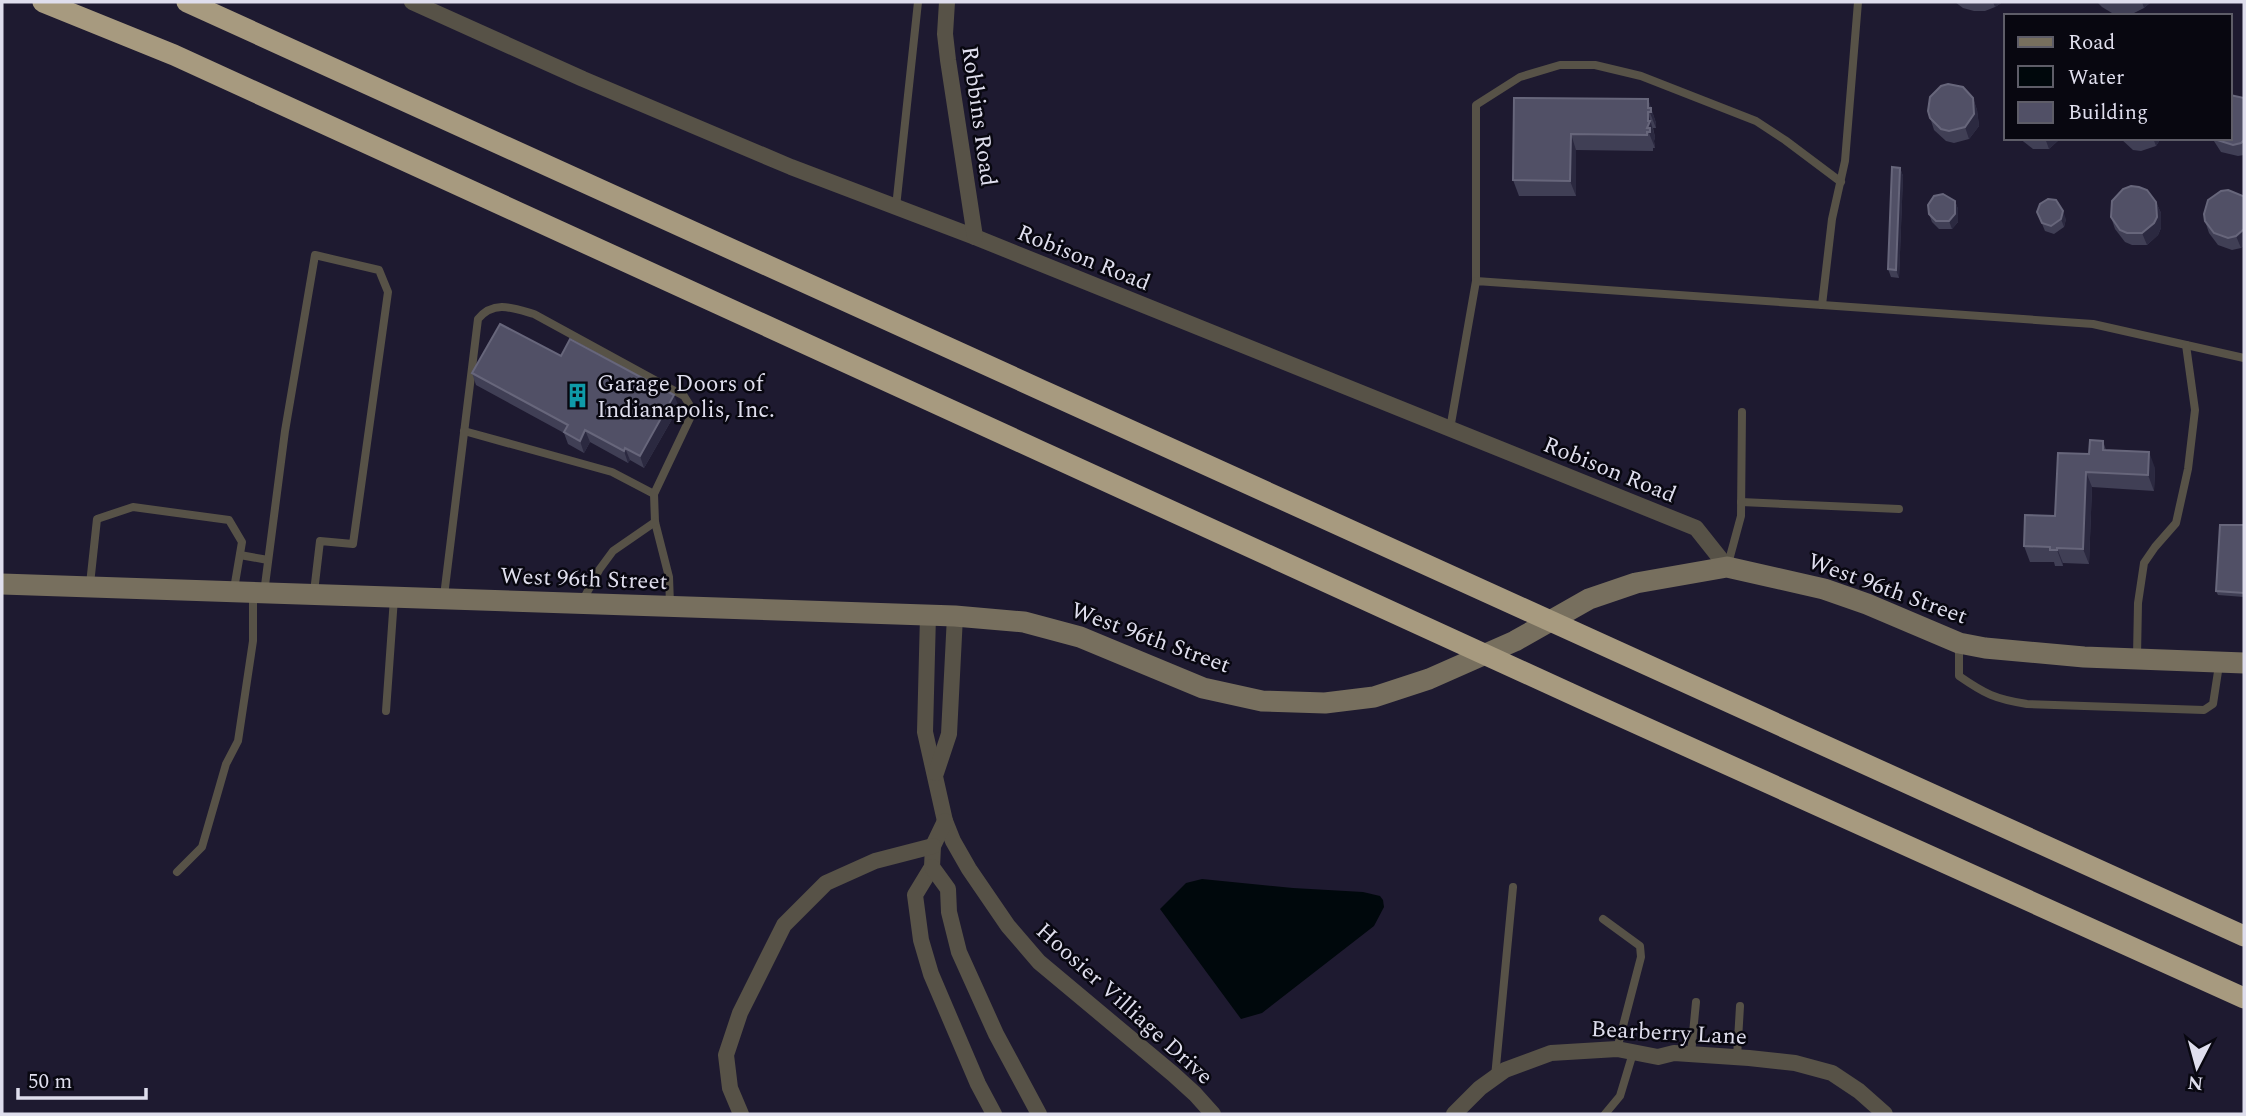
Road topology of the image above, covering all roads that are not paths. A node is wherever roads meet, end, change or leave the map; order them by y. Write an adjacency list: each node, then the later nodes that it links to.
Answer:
1 (43, 2): 47 (highway)
2 (187, 2): 46 (highway)
3 (412, 2): 8 (street, Robison Road)
4 (918, 2): 8 (lane)
5 (947, 2): 9 (street, Robbins Road)
6 (1858, 2): 7 (lane)
7 (1841, 181): 10 (lane); 11 (lane)
8 (896, 207): 9 (street, Robison Road)
9 (975, 237): 15 (street, Robison Road)
10 (1476, 281): 11 (lane); 15 (lane)
11 (1822, 304): 12 (lane)
12 (2186, 345): 13 (lane); 35 (lane)
13 (2244, 358)
14 (1742, 412): 18 (lane)
15 (1450, 429): 23 (street, Robison Road)
16 (464, 431): 17 (lane); 17 (lane); 29 (lane)
17 (654, 494): 20 (lane)
18 (1741, 502): 19 (lane); 23 (lane)
19 (1899, 509)
20 (655, 522): 30 (lane); 31 (lane)
21 (240, 555): 22 (lane); 25 (lane); 26 (lane)
22 (268, 560): 26 (lane); 27 (lane)
23 (1727, 567): 33 (street, West 96th Street); 34 (street, West 96th Street)
24 (2, 584): 25 (street, West 96th Street)
25 (90, 587): 26 (street, West 96th Street)
26 (250, 593): 27 (street, West 96th Street); 43 (lane)
27 (314, 595): 28 (street, West 96th Street)
28 (394, 598): 29 (street, West 96th Street); 38 (lane)
29 (444, 599): 30 (street, West 96th Street)
30 (580, 604): 31 (street, West 96th Street)
31 (670, 607): 32 (street, West 96th Street)
32 (928, 615): 33 (street, West 96th Street); 39 (street, Hoosier Villiage Drive)
33 (955, 616): 39 (street)
34 (1959, 643): 35 (street, West 96th Street); 36 (lane)
35 (2137, 659): 36 (street, West 96th Street)
36 (2220, 662): 37 (street, West 96th Street)
37 (2244, 663)
38 (386, 711)
39 (935, 775): 40 (street, Hoosier Villiage Drive)
40 (945, 821): 41 (street); 57 (street, Hoosier Villiage Drive)
41 (933, 846): 42 (street); 54 (street)
42 (932, 867): 55 (street); 56 (street)
43 (177, 872)
44 (1513, 887): 53 (lane)
45 (1603, 919): 50 (lane)
46 (2244, 936)
47 (2244, 998)
48 (1696, 1002): 51 (lane)
49 (1740, 1006): 52 (lane)
50 (1625, 1051): 51 (street, Bearberry Lane); 53 (street, Bearberry Lane); 59 (lane)
51 (1691, 1054): 52 (street, Bearberry Lane)
52 (1737, 1057): 60 (street, Bearberry Lane)
53 (1495, 1077): 58 (street, Bearberry Lane)
54 (741, 1114)
55 (994, 1114)
56 (1039, 1114)
57 (1213, 1114)
58 (1454, 1114)
59 (1605, 1114)
60 (1885, 1114)

